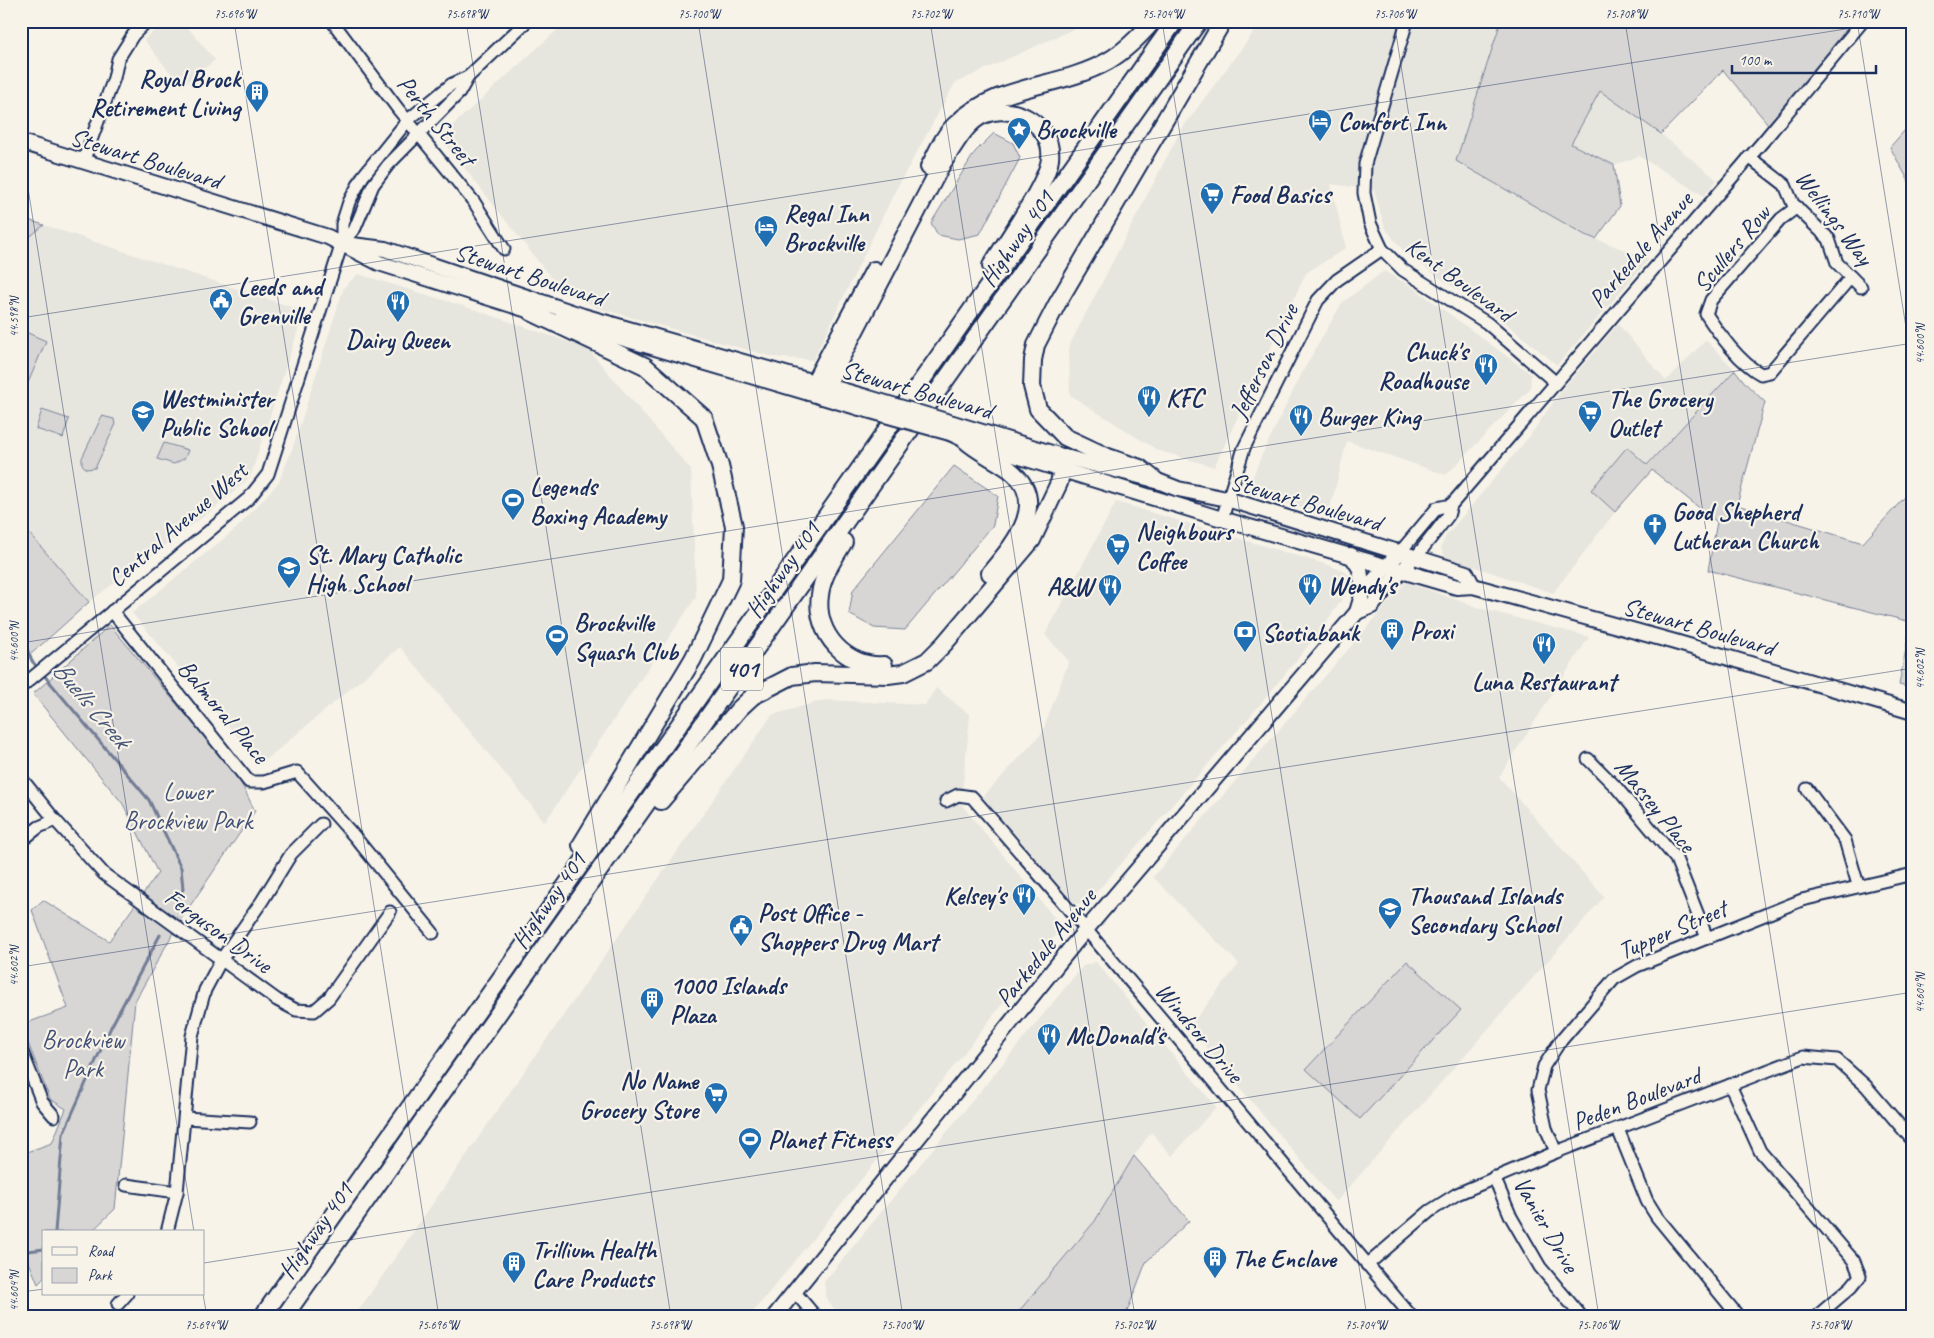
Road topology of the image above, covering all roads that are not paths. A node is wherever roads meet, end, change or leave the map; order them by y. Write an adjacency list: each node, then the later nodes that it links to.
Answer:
1 (148, 21): 15 (street)
2 (332, 21): 11 (street, Perth Street)
3 (527, 21): 10 (street, Central Avenue West)
4 (1153, 21): 25 (highway)
5 (1175, 21): 22 (highway, Highway 401 / 401)
6 (1200, 21): 26 (highway, Highway 401 / 401)
7 (1223, 21): 30 (highway)
8 (1407, 21): 19 (street, Kent Boulevard)
9 (1863, 21): 14 (street, Parkedale Avenue)
10 (468, 77): 11 (street, Central Avenue West); 12 (street, Central Avenue West)
11 (408, 120): 12 (street, Perth Street); 17 (street, Central Avenue West)
12 (419, 133): 17 (street, Central Avenue West); 18 (street, Perth Street)
13 (21, 142): 15 (main road, Stewart Boulevard)
14 (1749, 157): 16 (street, Wellings Way); 24 (street, Parkedale Avenue)
15 (83, 162): 17 (main road, Stewart Boulevard)
16 (1797, 207): 20 (street, Wellings Way); 20 (street, Scullers Row)
17 (342, 243): 23 (main road, Stewart Boulevard); 25 (main road, Stewart Boulevard); 41 (street, Central Avenue West)
18 (504, 249)
19 (1382, 249): 24 (street, Kent Boulevard); 31 (street, Jefferson Drive)
20 (1851, 277): 21 (street, Wellings Way)
21 (1861, 287)
22 (973, 309): 25 (highway); 58 (highway, Highway 401 / 401)
23 (531, 312): 25 (main road, Stewart Boulevard); 58 (highway)
24 (1555, 382): 32 (street, Parkedale Avenue)
25 (817, 389): 27 (main road, Stewart Boulevard, bridge)
26 (926, 408): 28 (highway); 53 (highway, Highway 401 / 401)
27 (951, 428): 28 (main road, Stewart Boulevard); 29 (main road, Stewart Boulevard)
28 (966, 440): 29 (main road, Stewart Boulevard)
29 (1063, 463): 30 (main road, Stewart Boulevard); 33 (main road, Stewart Boulevard); 53 (highway)
30 (1155, 480): 31 (main road, Stewart Boulevard)
31 (1227, 500): 33 (street, Jefferson Drive); 34 (main road, Stewart Boulevard)
32 (1451, 505): 34 (street, Parkedale Avenue); 36 (street, Parkedale Avenue)
33 (1222, 519): 35 (main road, Stewart Boulevard)
34 (1401, 551): 36 (main road, Stewart Boulevard); 37 (main road, Parkedale Avenue)
35 (1351, 555): 37 (main road, Stewart Boulevard); 40 (main road)
36 (1416, 557): 38 (main road, Parkedale Avenue); 39 (main road, Stewart Boulevard)
37 (1387, 566): 38 (main road, Stewart Boulevard); 40 (main road, Parkedale Avenue)
38 (1403, 571): 39 (main road, Stewart Boulevard); 42 (main road, Parkedale Avenue)
39 (1473, 586): 44 (main road, Stewart Boulevard)
40 (1363, 592): 42 (main road, Parkedale Avenue)
41 (112, 611): 43 (street, Central Avenue West); 57 (street, Balmoral Place)
42 (1357, 612): 56 (main road, Parkedale Avenue)
43 (21, 686)
44 (1913, 712)
45 (1588, 759): 59 (street, Massey Place)
46 (21, 778): 49 (street, Ferguson Drive)
47 (1806, 789): 54 (street)
48 (946, 801): 56 (street, Windsor Drive)
49 (55, 820): 51 (street); 60 (street, Ferguson Drive)
50 (321, 824): 60 (street)
51 (21, 841)
52 (1913, 874): 54 (street, Tupper Street)
53 (594, 878): 78 (highway, Highway 401 / 401)
54 (1858, 885): 59 (street, Tupper Street)
55 (390, 912): 60 (street, Ferguson Drive)
56 (1087, 930): 73 (street, Windsor Drive); 74 (main road, Parkedale Avenue)
57 (433, 933)
58 (529, 935): 77 (highway, Highway 401 / 401)
59 (1707, 938): 68 (street, Tupper Street)
60 (220, 960): 64 (street)
61 (21, 1049): 63 (street)
62 (1730, 1085): 66 (street, Peden Boulevard); 67 (street, Peden Boulevard); 84 (street)
63 (54, 1116)
64 (185, 1118): 65 (street); 71 (street)
65 (250, 1122)
66 (1618, 1130): 68 (street, Peden Boulevard); 83 (street)
67 (1913, 1141)
68 (1556, 1152): 69 (street, Peden Boulevard)
69 (1494, 1177): 73 (street, Peden Boulevard); 82 (street, Vanier Drive)
70 (126, 1184): 71 (street)
71 (177, 1192): 72 (street)
72 (168, 1230)
73 (1368, 1265): 81 (street, Windsor Drive)
74 (794, 1291): 79 (main road, Parkedale Avenue); 80 (street)
75 (124, 1296): 76 (street)
76 (118, 1304)
77 (262, 1317)
78 (284, 1317)
79 (774, 1317)
80 (816, 1317)
81 (1412, 1317)
82 (1582, 1317)
83 (1739, 1317)
84 (1816, 1317)

